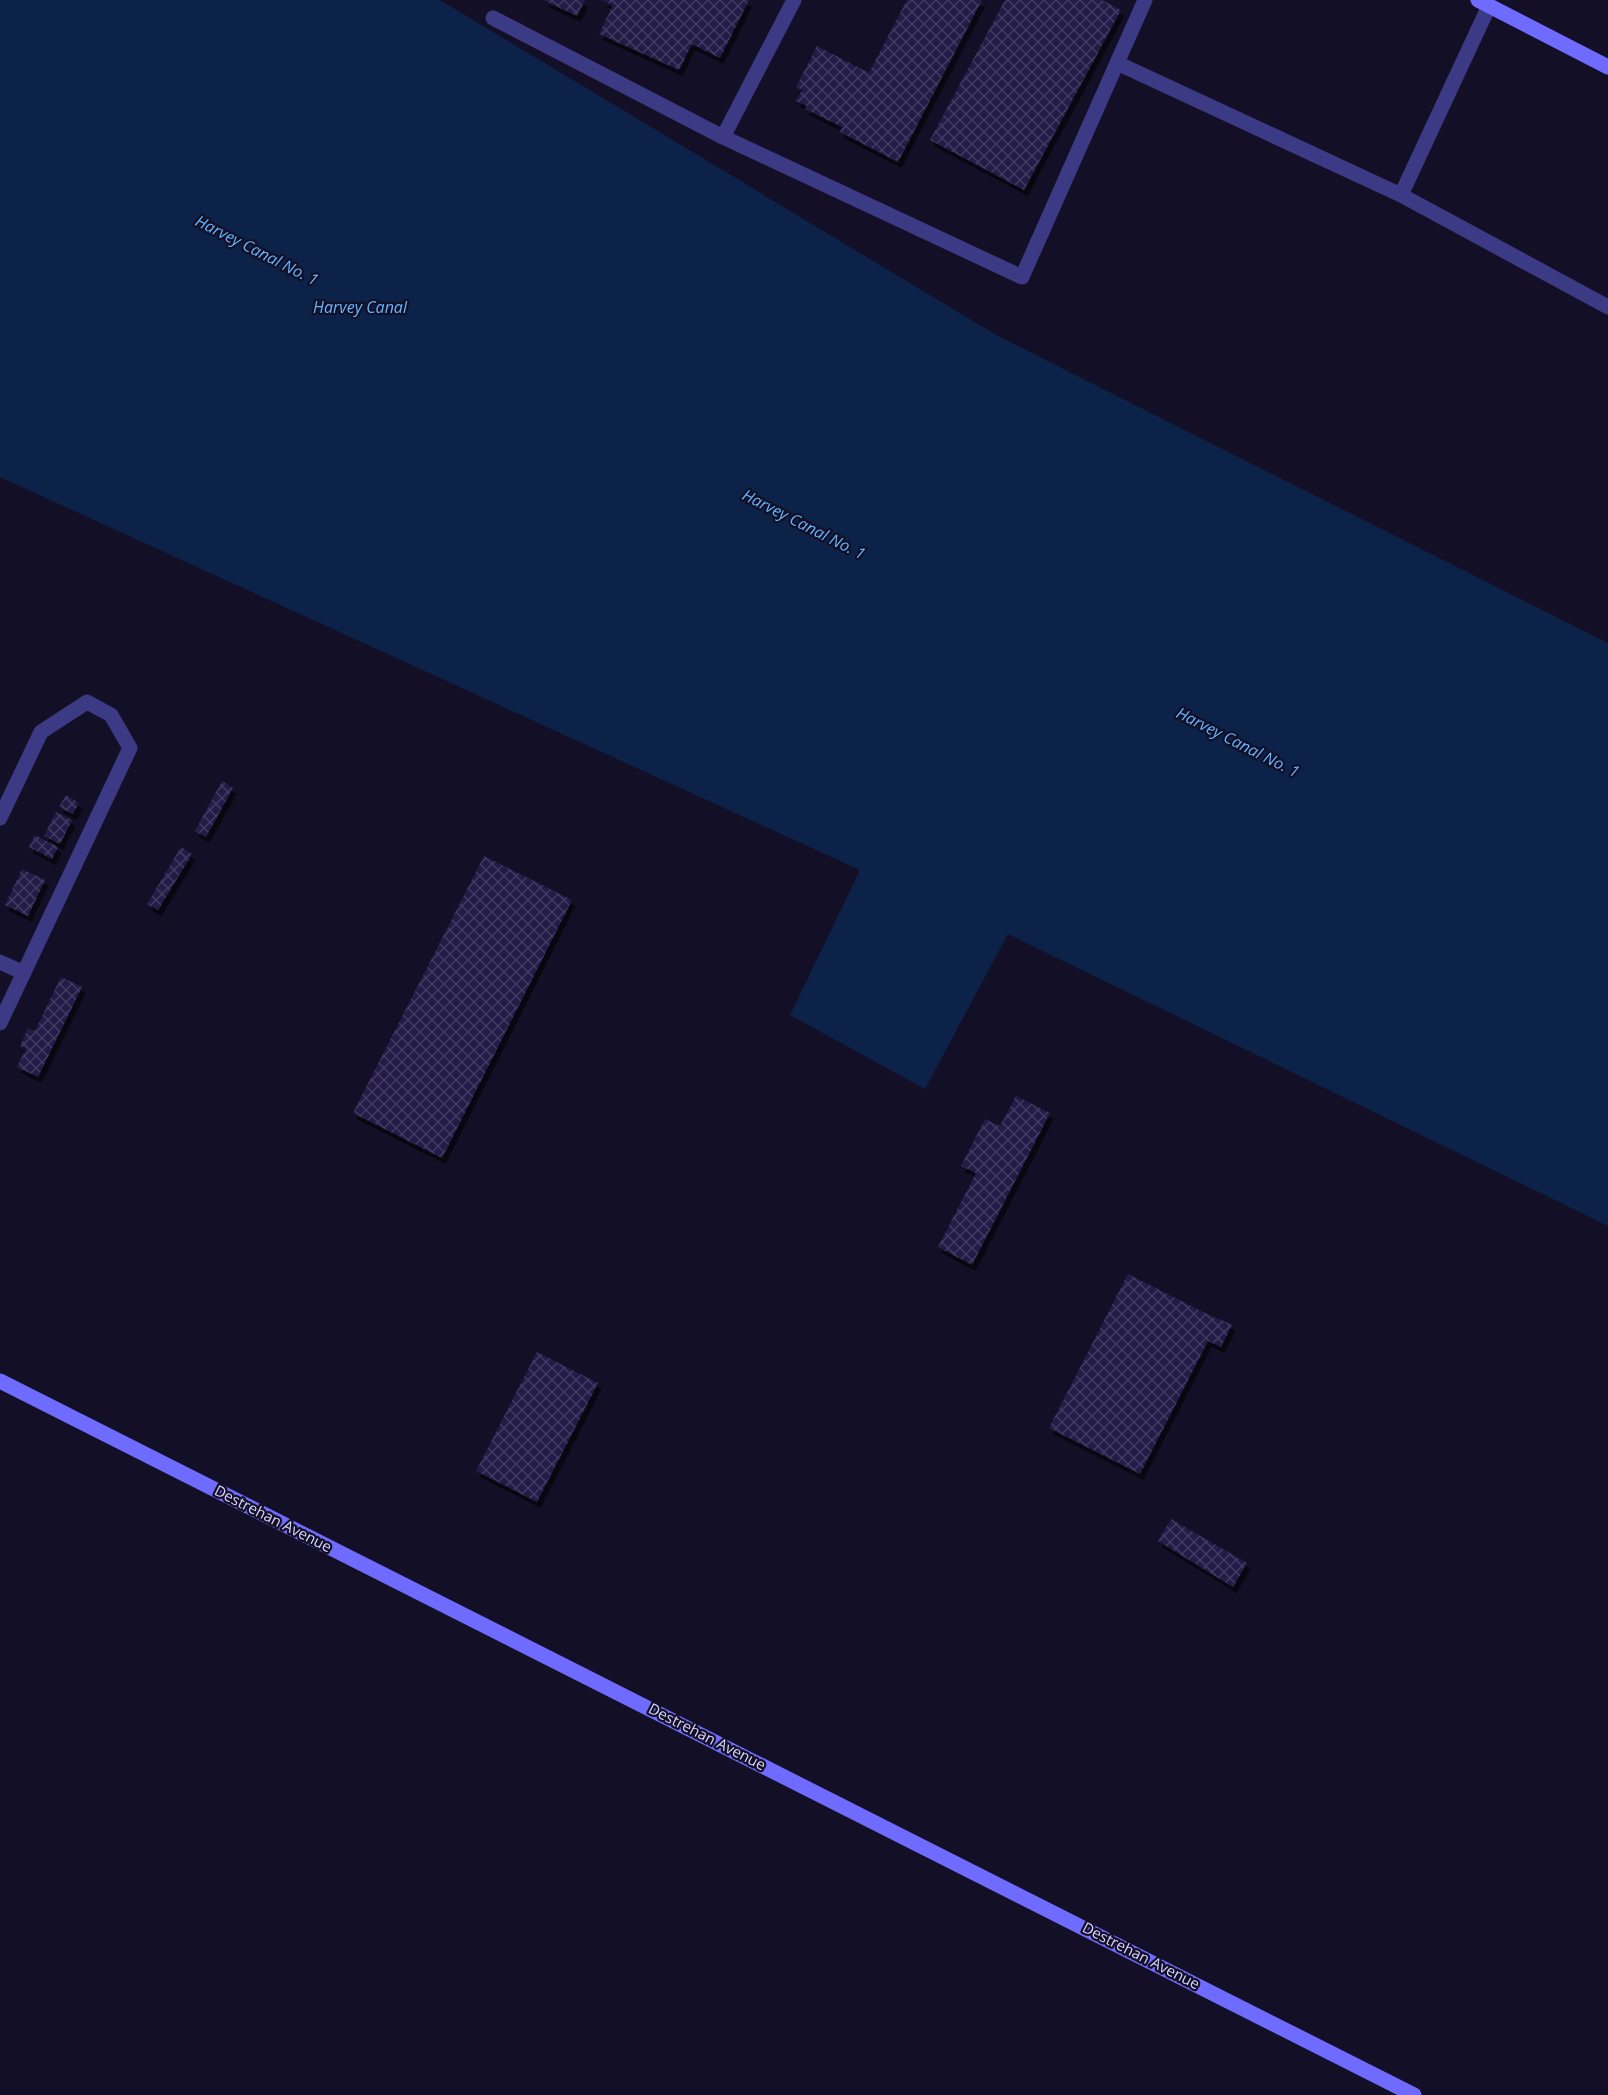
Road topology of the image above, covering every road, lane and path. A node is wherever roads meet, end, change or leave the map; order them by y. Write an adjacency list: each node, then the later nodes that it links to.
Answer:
1 (794, 0): 7 (lane)
2 (1145, 0): 5 (lane)
3 (1483, 3): 6 (main road); 8 (lane)
4 (493, 18): 7 (lane)
5 (1117, 63): 7 (lane); 8 (lane)
6 (1608, 67)
7 (723, 138)
8 (1401, 195): 9 (lane)
9 (1608, 307)
10 (0, 818): 12 (lane)
11 (0, 962): 12 (lane)
12 (24, 973): 13 (lane)
13 (0, 1023)
14 (0, 1381): 15 (main road, Destrehan Avenue)
15 (1414, 2095)

